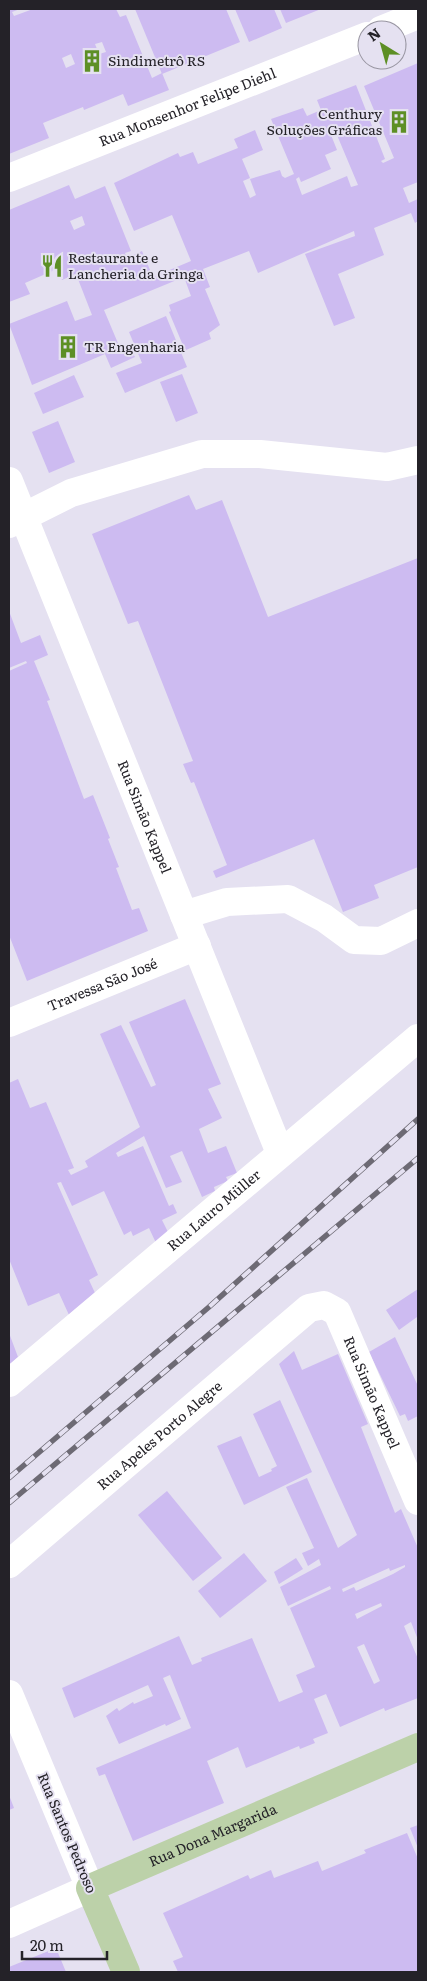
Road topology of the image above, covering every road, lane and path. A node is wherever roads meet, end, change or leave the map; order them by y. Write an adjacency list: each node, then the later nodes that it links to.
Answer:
1 (418, 15): 2 (street)
2 (406, 20)
3 (357, 40): 4 (street, Rua Monsenhor Felipe Diehl)
4 (9, 178)
5 (418, 460): 7 (street)
6 (9, 481): 7 (street, Rua Simão Kappel)
7 (16, 521): 8 (street, Rua Simão Kappel)
8 (184, 914): 9 (street); 10 (street, Rua Simão Kappel)
9 (418, 923)
10 (197, 946): 11 (street, Travessa São José); 13 (street, Rua Simão Kappel)
11 (9, 1023)
12 (418, 1038): 13 (street, Rua Lauro Müller)
13 (280, 1153): 15 (street, Rua Lauro Müller)
14 (309, 1308): 16 (street, Rua Simão Kappel); 17 (street, Rua Apeles Porto Alegre)
15 (9, 1383)
16 (415, 1483)
17 (9, 1564)
18 (9, 1694): 20 (street, Rua Santos Pedroso)
19 (418, 1747): 20 (main road, Rua Dona Margarida)
20 (90, 1888): 21 (street, Rua Dona Margarida); 22 (main road, Rua Santos Pedroso)
21 (9, 1924)
22 (126, 1972)

